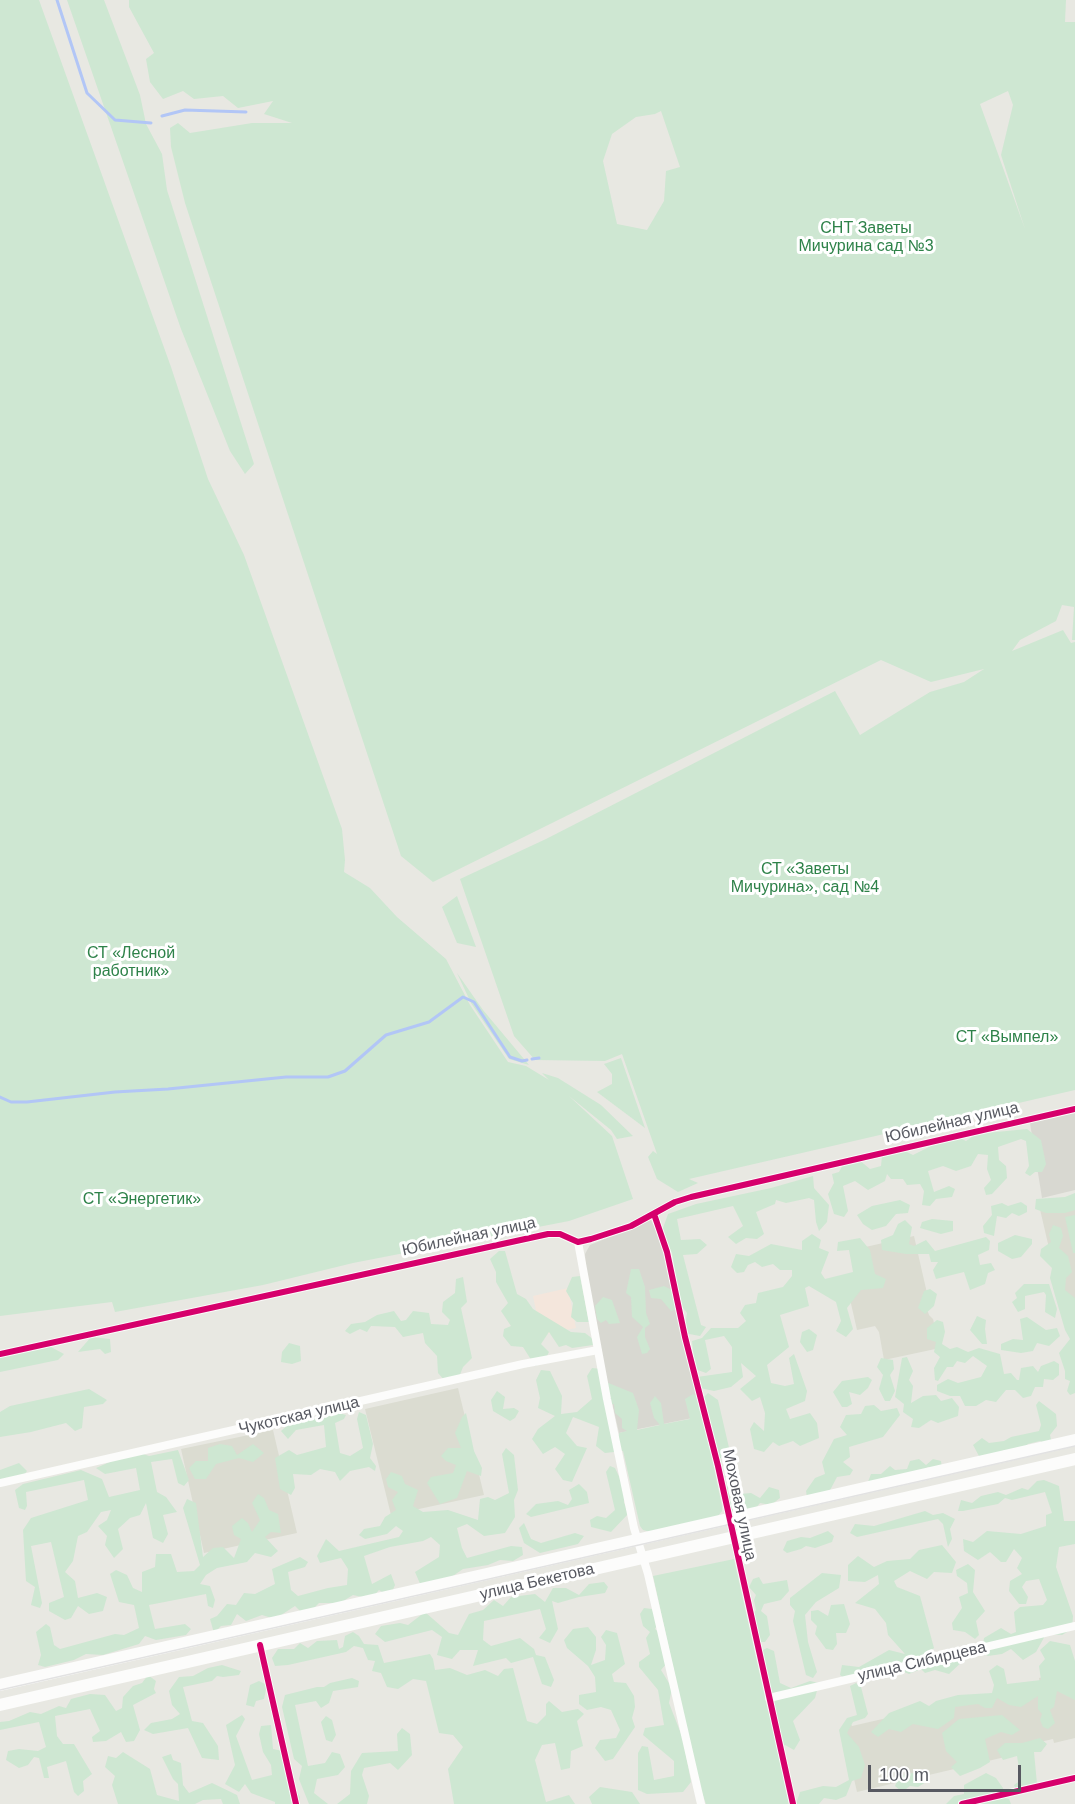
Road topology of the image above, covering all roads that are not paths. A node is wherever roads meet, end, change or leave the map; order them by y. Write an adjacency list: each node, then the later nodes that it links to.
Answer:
1 (1075, 1109): 2 (street, Юбилейная улица)
2 (654, 1214): 3 (street, Юбилейная улица); 9 (street, Моховая улица)
3 (578, 1242): 4 (street); 5 (street, Юбилейная улица)
4 (598, 1350): 8 (street, Чукотская улица); 11 (street)
5 (0, 1354)
6 (1075, 1440): 9 (main road, улица Бекетова)
7 (1075, 1459): 10 (main road, улица Бекетова)
8 (0, 1483)
9 (728, 1519): 10 (street, Моховая улица); 11 (main road, улица Бекетова)
10 (732, 1538): 12 (main road, улица Бекетова); 16 (street, Моховая улица)
11 (639, 1539): 12 (street); 15 (main road, улица Бекетова)
12 (644, 1558): 14 (main road, улица Бекетова); 20 (street)
13 (1075, 1626): 16 (street, улица Сибирцева)
14 (260, 1645): 17 (main road, улица Бекетова); 19 (street)
15 (0, 1684)
16 (769, 1698): 21 (street, Моховая улица)
17 (0, 1705)
18 (1075, 1778): 22 (street)
19 (296, 1804)
20 (701, 1804)
21 (793, 1804)
22 (962, 1804)

